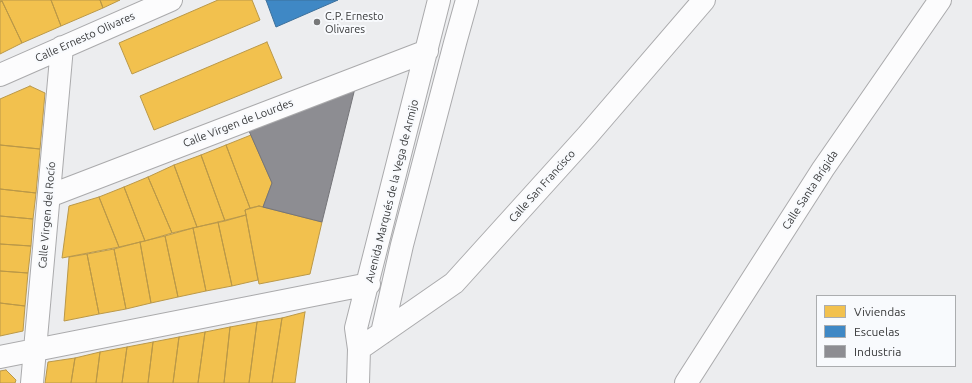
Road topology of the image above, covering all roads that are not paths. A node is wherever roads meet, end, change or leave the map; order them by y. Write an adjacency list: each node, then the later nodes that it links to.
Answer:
1 (171, 0): 6 (street, Calle Ernesto Olivares)
2 (439, 0): 7 (street, Avenida Marqués de la Vega de Armijo)
3 (468, 0): 11 (street)
4 (704, 0): 11 (street, Calle San Francisco)
5 (940, 0): 17 (street, Calle Santa Brígida)
6 (62, 47): 8 (street, Calle Ernesto Olivares); 9 (street, Calle Virgen del Rocío)
7 (427, 51): 9 (street, Calle Virgen de Lourdes); 10 (street, Avenida Marqués de la Vega de Armijo)
8 (0, 75)
9 (49, 196): 13 (street, Calle Virgen del Rocío)
10 (369, 284): 12 (street, Avenida Marqués de la Vega de Armijo); 13 (street)
11 (382, 333): 12 (street, Calle San Francisco)
12 (359, 349): 16 (street, Avenida Marqués de la Vega de Armijo)
13 (36, 350): 14 (street); 15 (street, Calle Virgen del Rocío)
14 (0, 357)
15 (32, 383)
16 (358, 383)
17 (686, 383)

